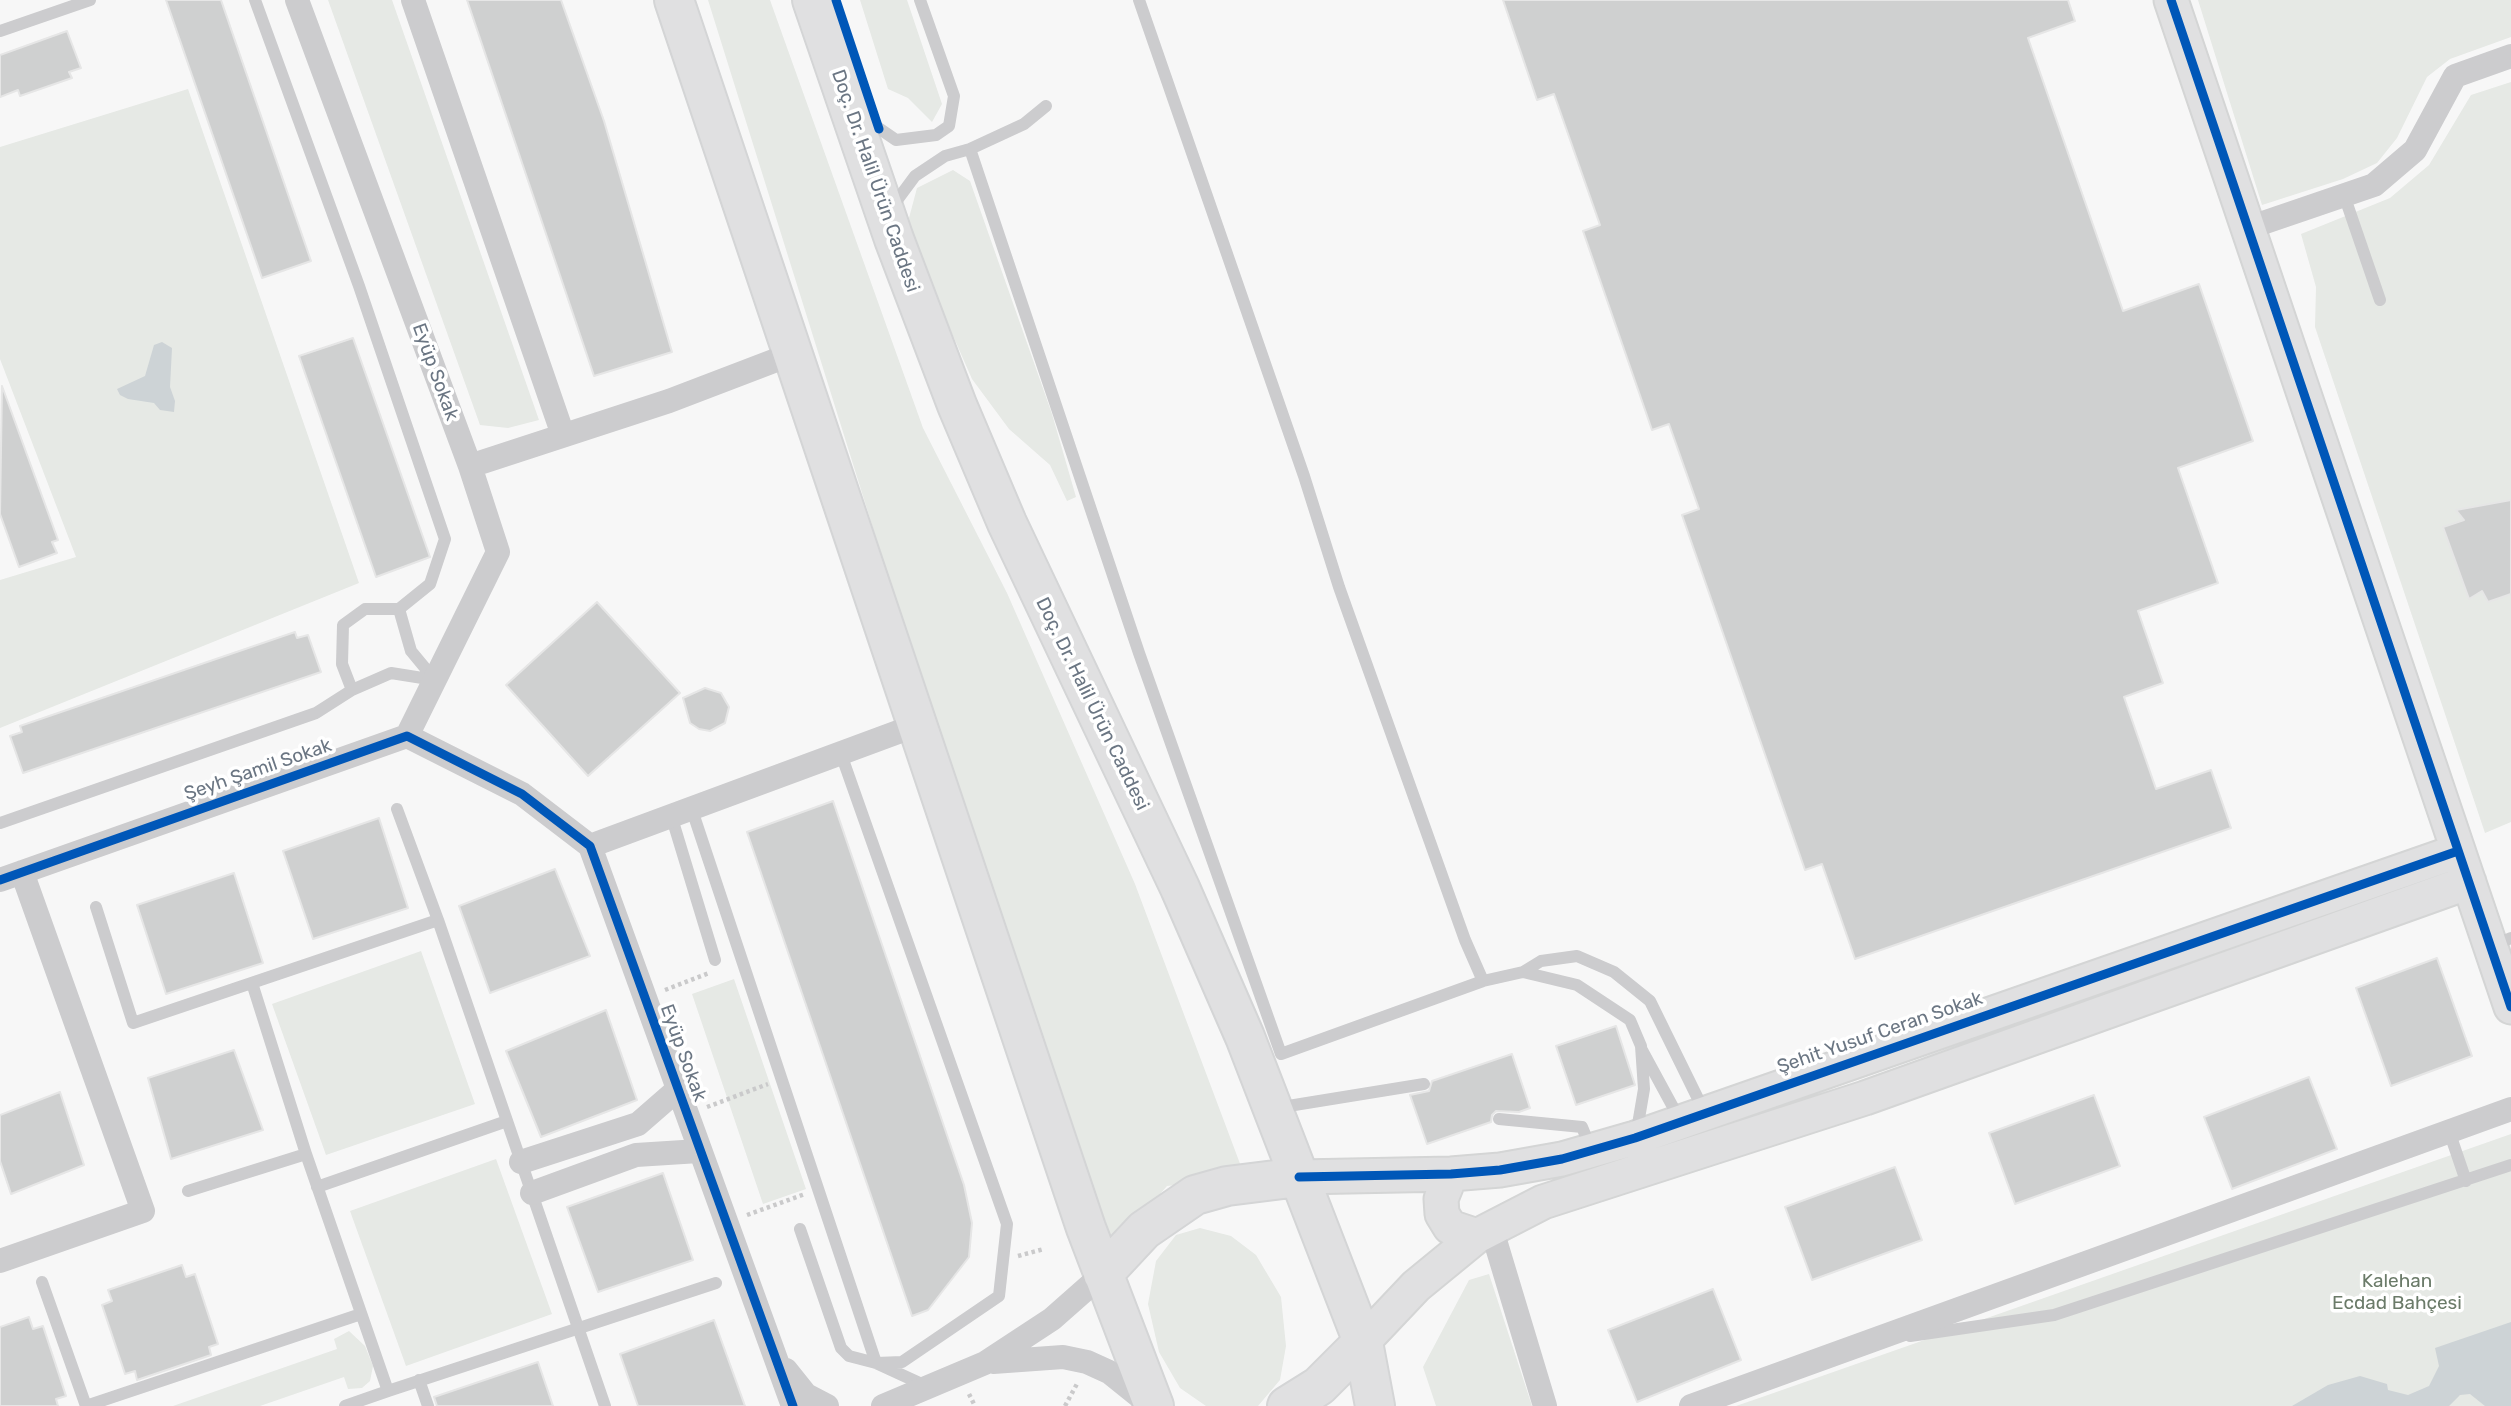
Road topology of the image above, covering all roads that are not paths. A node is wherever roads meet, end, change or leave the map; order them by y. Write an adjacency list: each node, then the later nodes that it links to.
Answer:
1 (90, 0): 11 (lane)
2 (255, 0): 24 (lane)
3 (297, 0): 23 (street, Eyüp Sokak)
4 (413, 0): 22 (street)
5 (674, 0): 12 (main road)
6 (687, 0): 12 (main road)
7 (811, 0): 15 (main road, Doç. Dr. Halil Ürün Caddesi)
8 (920, 0): 15 (lane)
9 (1139, 0): 42 (lane)
10 (2171, 0): 18 (street)
11 (0, 32)
12 (690, 48): 21 (main road)
13 (2511, 56): 17 (street)
14 (1046, 106): 16 (lane)
15 (852, 110): 19 (main road, Doç. Dr. Halil Ürün Caddesi)
16 (970, 149): 19 (lane); 42 (lane)
17 (2344, 195): 18 (street); 20 (lane)
18 (2248, 228): 34 (street)
19 (894, 239): 48 (main road, Doç. Dr. Halil Ürün Caddesi)
20 (2380, 300)
21 (792, 354): 22 (street); 27 (main road)
22 (563, 435): 23 (street)
23 (470, 466): 25 (street, Eyüp Sokak)
24 (399, 609): 25 (lane); 26 (lane)
25 (435, 680): 26 (lane); 28 (street, Eyüp Sokak)
26 (352, 690): 32 (lane)
27 (917, 725): 29 (street); 69 (main road)
28 (407, 736): 33 (street); 35 (street, Şeyh Şamil Sokak)
29 (841, 754): 31 (street); 77 (lane)
30 (397, 809): 38 (lane)
31 (681, 811): 33 (street); 40 (lane); 77 (lane)
32 (0, 823)
33 (590, 846): 47 (street, Eyüp Sokak)
34 (2458, 850): 36 (street); 50 (street, Şehit Yusuf Ceran Sokak)
35 (11, 876): 68 (street)
36 (2469, 882): 39 (street); 67 (street)
37 (96, 907): 43 (lane)
38 (438, 920): 43 (lane); 52 (lane)
39 (2501, 942): 44 (street)
40 (715, 960)
41 (1523, 972): 42 (lane); 45 (lane); 50 (lane)
42 (1483, 981)
43 (252, 983): 57 (lane)
44 (2511, 1007)
45 (1641, 1046): 50 (lane); 54 (lane)
46 (1424, 1084): 48 (lane)
47 (677, 1090): 56 (street, Eyüp Sokak); 58 (street)
48 (1273, 1109): 61 (main road, Doç. Dr. Halil Ürün Caddesi)
49 (2511, 1109): 53 (street)
50 (1693, 1117): 54 (street, Şehit Yusuf Ceran Sokak)
51 (1499, 1119): 55 (lane)
52 (507, 1121): 58 (lane); 63 (lane)
53 (2449, 1131): 62 (lane); 75 (street)
54 (1635, 1138): 55 (street, Şehit Yusuf Ceran Sokak)
55 (1591, 1150): 60 (street, Şehit Yusuf Ceran Sokak)
56 (699, 1151): 65 (street); 76 (street, Eyüp Sokak)
57 (306, 1154): 63 (lane); 64 (lane)
58 (521, 1161): 65 (lane)
59 (2511, 1165): 62 (lane)
60 (1451, 1174): 61 (street, Şehit Yusuf Ceran Sokak); 67 (street)
61 (1299, 1177): 69 (main road); 74 (main road, Doç. Dr. Halil Ürün Caddesi)
62 (2466, 1181): 75 (lane)
63 (317, 1187): 72 (lane)
64 (188, 1191)
65 (532, 1194): 73 (lane)
66 (800, 1229): 77 (lane)
67 (1484, 1232): 74 (street); 92 (street)
68 (0, 1261)
69 (1103, 1274): 78 (street); 89 (main road)
70 (42, 1282): 82 (lane)
71 (716, 1283): 73 (lane)
72 (361, 1314): 81 (lane); 82 (lane)
73 (578, 1327): 79 (lane); 85 (lane)
74 (1363, 1342): 90 (main road); 91 (main road, Doç. Dr. Halil Ürün Caddesi)
75 (1871, 1342): 93 (street)
76 (773, 1352): 86 (street, Eyüp Sokak); 87 (street)
77 (876, 1363): 80 (lane)
78 (985, 1363): 80 (street); 89 (street)
79 (419, 1380): 81 (lane); 84 (lane)
80 (928, 1387): 88 (street)
81 (388, 1391): 83 (lane)
82 (86, 1406)
83 (345, 1406)
84 (428, 1406)
85 (605, 1406)
86 (793, 1406)
87 (827, 1406)
88 (883, 1406)
89 (1153, 1406)
90 (1287, 1406)
91 (1375, 1406)
92 (1545, 1406)
93 (1691, 1406)

